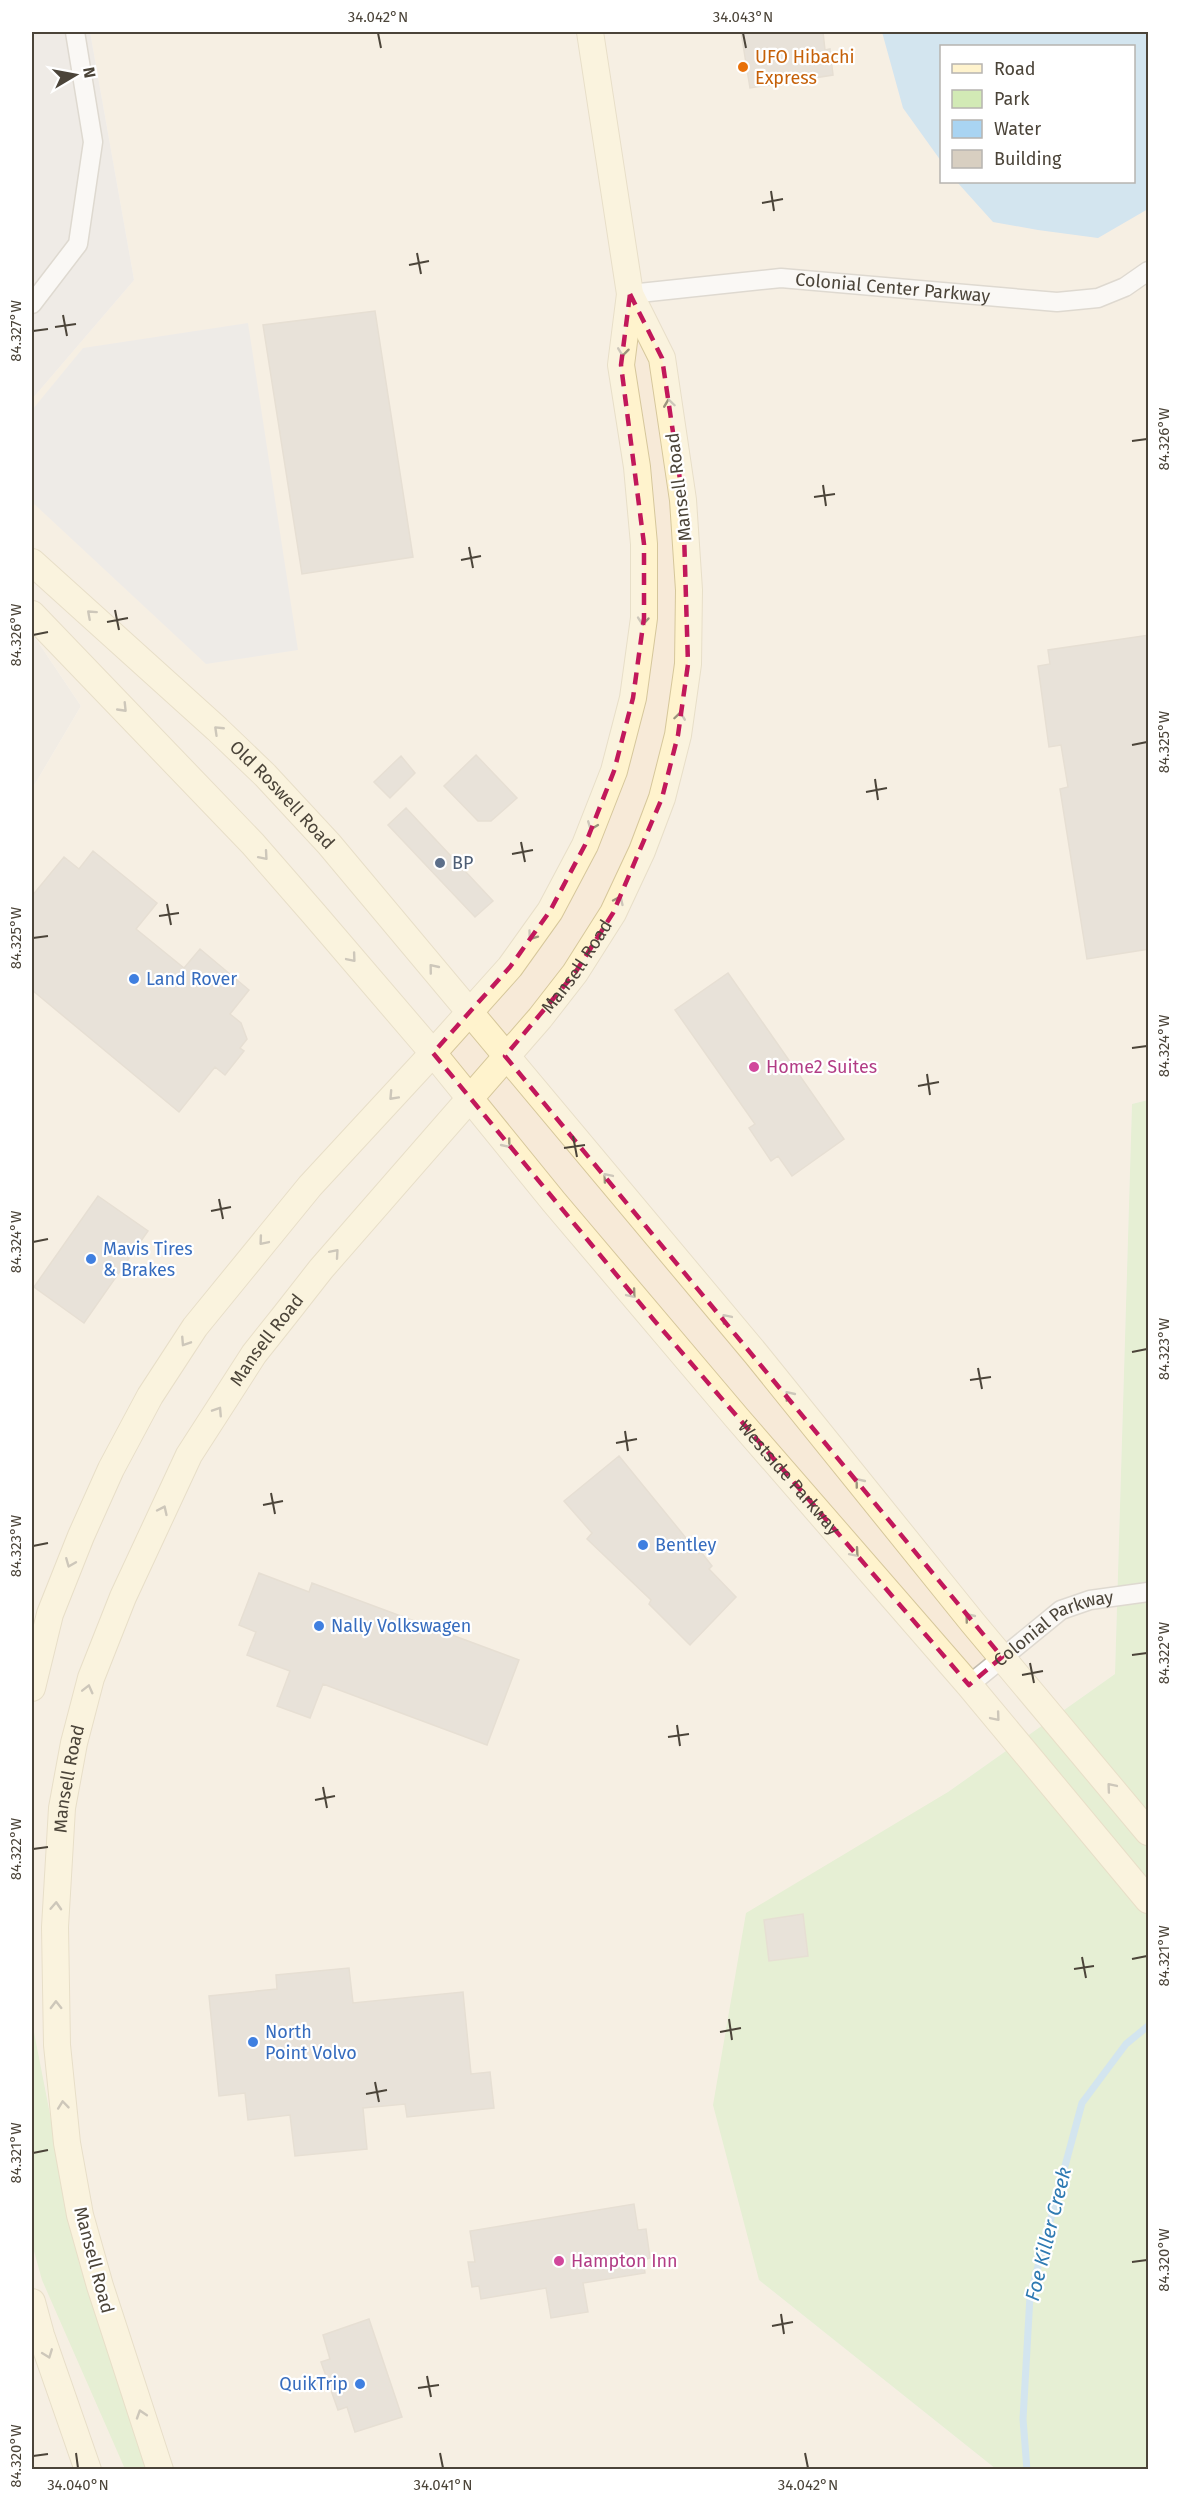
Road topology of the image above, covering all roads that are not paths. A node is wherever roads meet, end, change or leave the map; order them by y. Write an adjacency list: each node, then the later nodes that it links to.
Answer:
1 (75, 32): 5 (street)
2 (590, 32): 4 (main road, Mansell Road)
3 (1149, 271): 4 (street, Colonial Center Parkway)
4 (630, 294): 8 (main road, Mansell Road, one-way to 8); 10 (main road, Mansell Road, one-way to 4)
5 (32, 304)
6 (32, 562): 8 (main road, Old Roswell Road, one-way to 6)
7 (32, 614): 9 (main road, one-way to 9)
8 (470, 1014): 9 (main road, Mansell Road); 10 (main road, Old Roswell Road)
9 (434, 1053): 11 (main road, Westside Parkway); 15 (main road, Mansell Road, one-way to 15)
10 (505, 1056): 11 (main road, Mansell Road); 13 (main road, one-way to 10)
11 (470, 1098): 14 (main road, Westside Parkway, one-way to 14); 20 (main road, Mansell Road, one-way to 11)
12 (1149, 1592): 13 (street, Colonial Parkway)
13 (1002, 1657): 14 (street, Colonial Parkway); 16 (main road, one-way to 13)
14 (969, 1685): 17 (main road, Westside Parkway, one-way to 17)
15 (32, 1688)
16 (1149, 1832)
17 (1149, 1900)
18 (32, 2302): 19 (main road, one-way to 19)
19 (88, 2469)
20 (160, 2469)

